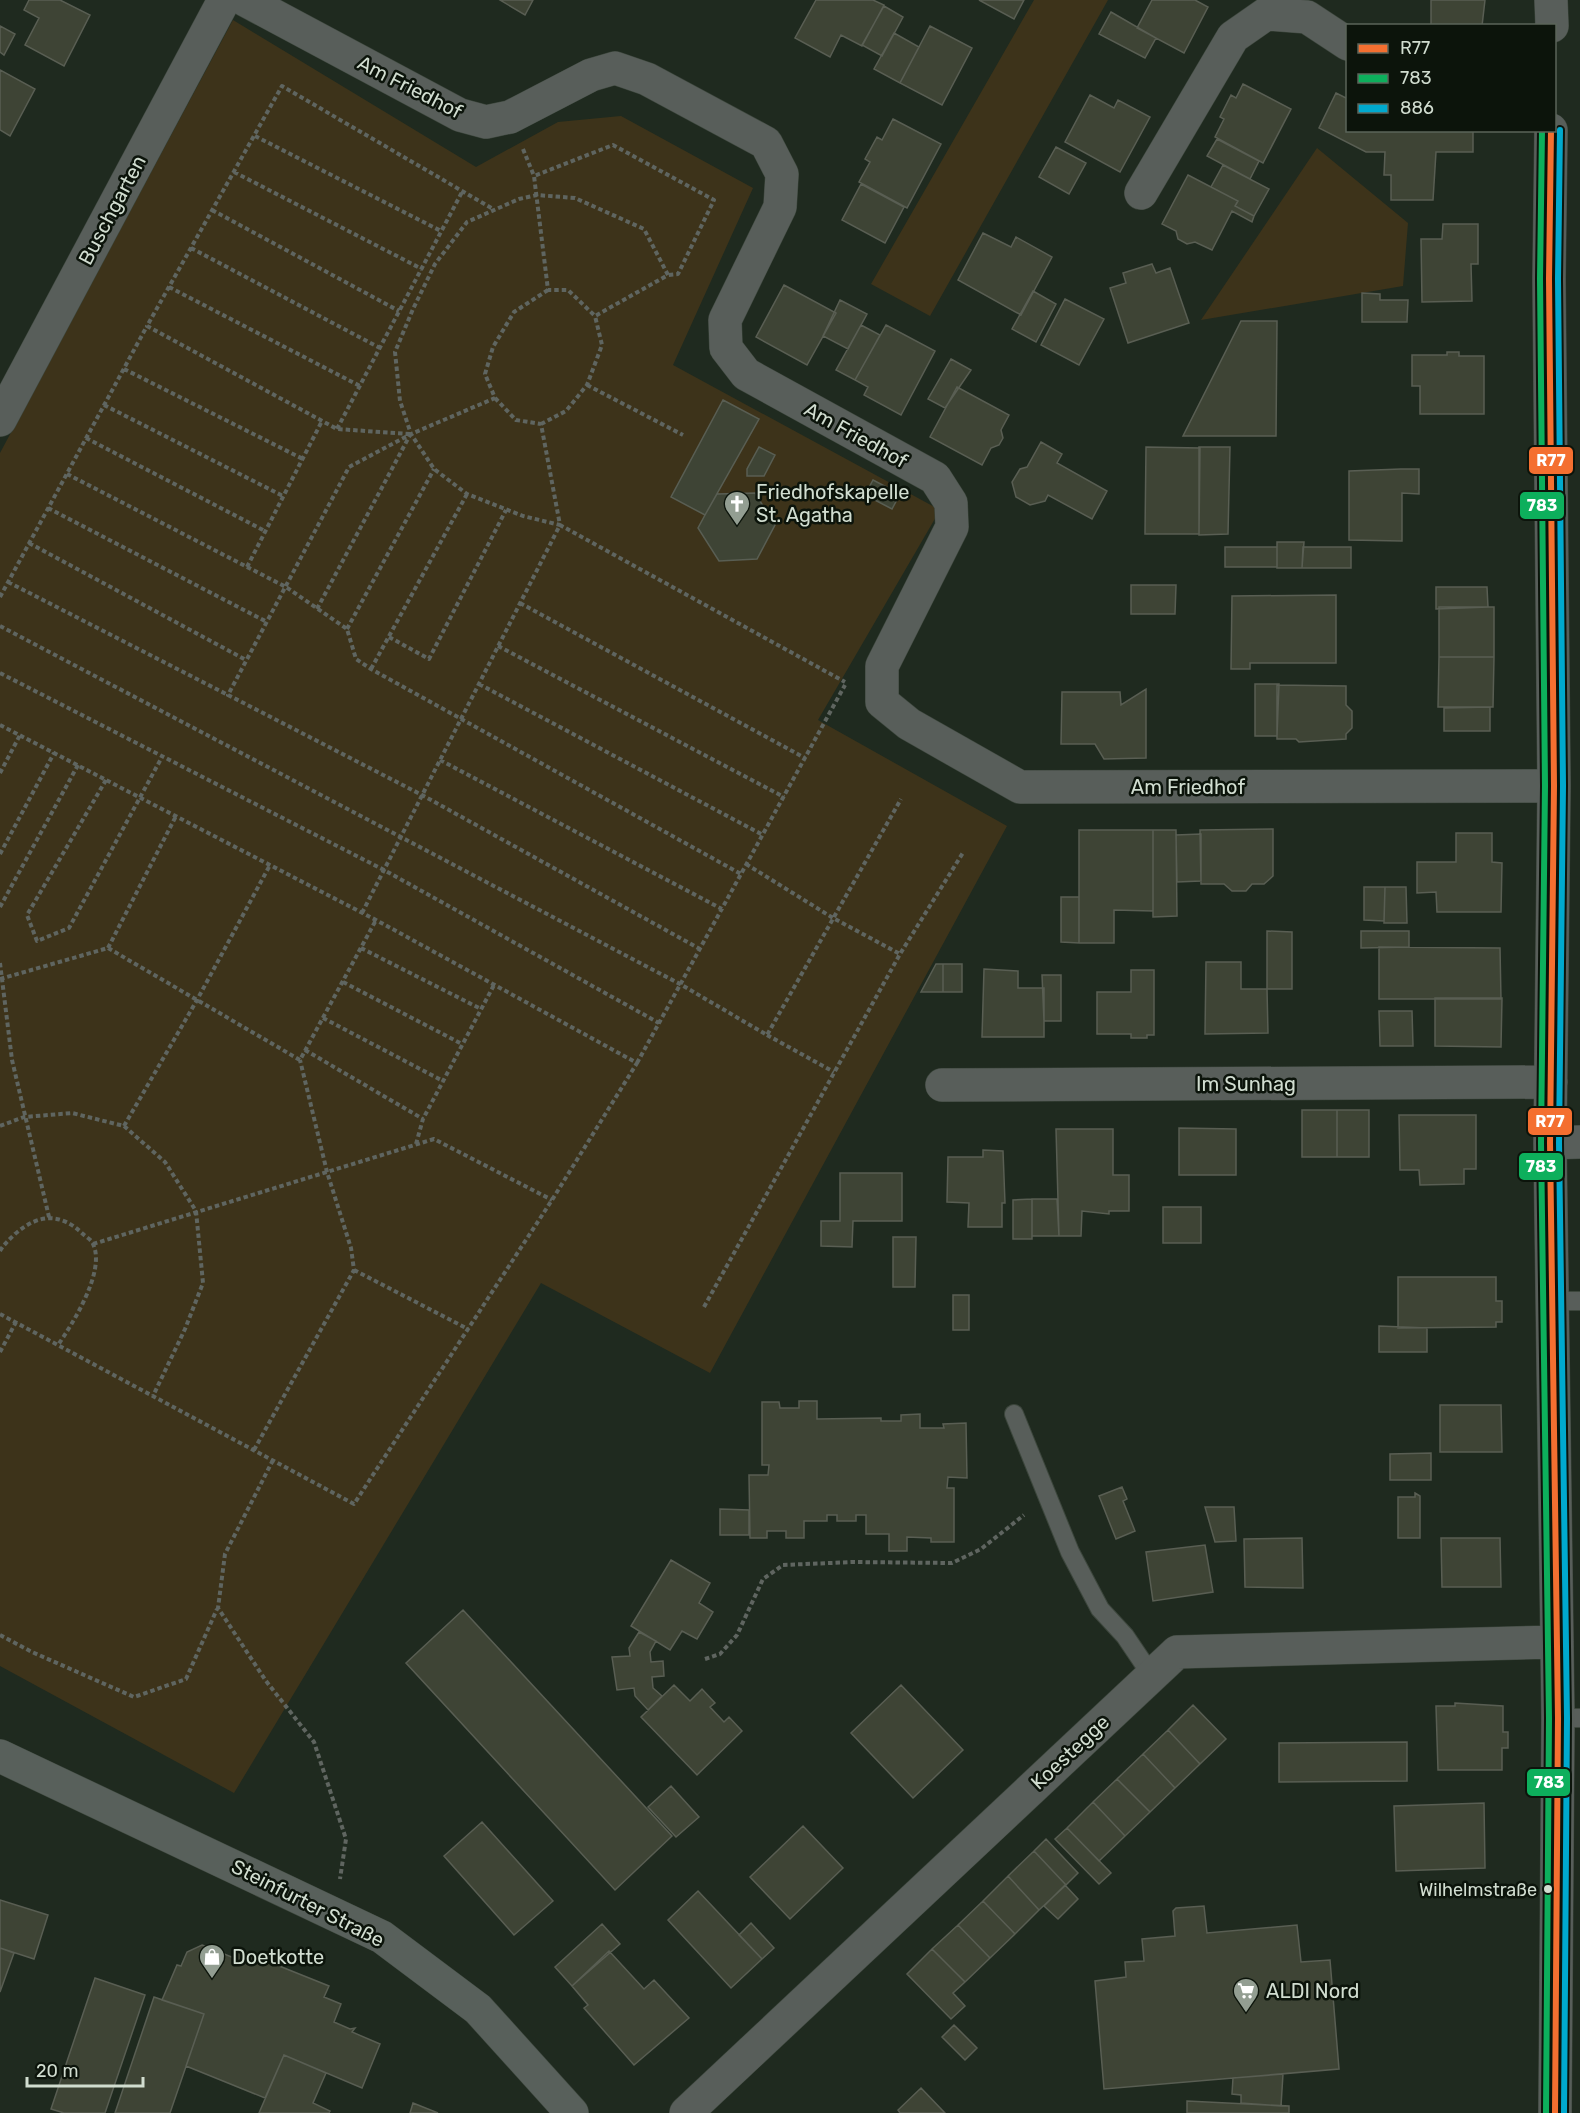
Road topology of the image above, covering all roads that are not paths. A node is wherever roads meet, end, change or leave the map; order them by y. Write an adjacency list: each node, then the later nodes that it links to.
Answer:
1 (224, 0): 8 (street, Buschgarten)
2 (245, 0): 9 (street, Am Friedhof)
3 (1551, 0): 4 (street)
4 (1552, 24)
5 (1346, 43): 7 (street)
6 (1551, 132): 9 (street)
7 (1141, 193)
8 (0, 420)
9 (1554, 786): 10 (street)
10 (1551, 1082): 11 (street, Im Sunhag); 12 (street)
11 (942, 1085)
12 (1565, 1142): 13 (street)
13 (1566, 1301): 15 (street)
14 (1014, 1414): 16 (lane)
15 (1557, 1641): 16 (street, Koestegge); 17 (street)
16 (1152, 1676): 20 (street, Koestegge)
17 (1569, 1718): 21 (street)
18 (0, 1756): 19 (main road, Steinfurter Straße)
19 (572, 2113)
20 (686, 2113)
21 (1555, 2113)

